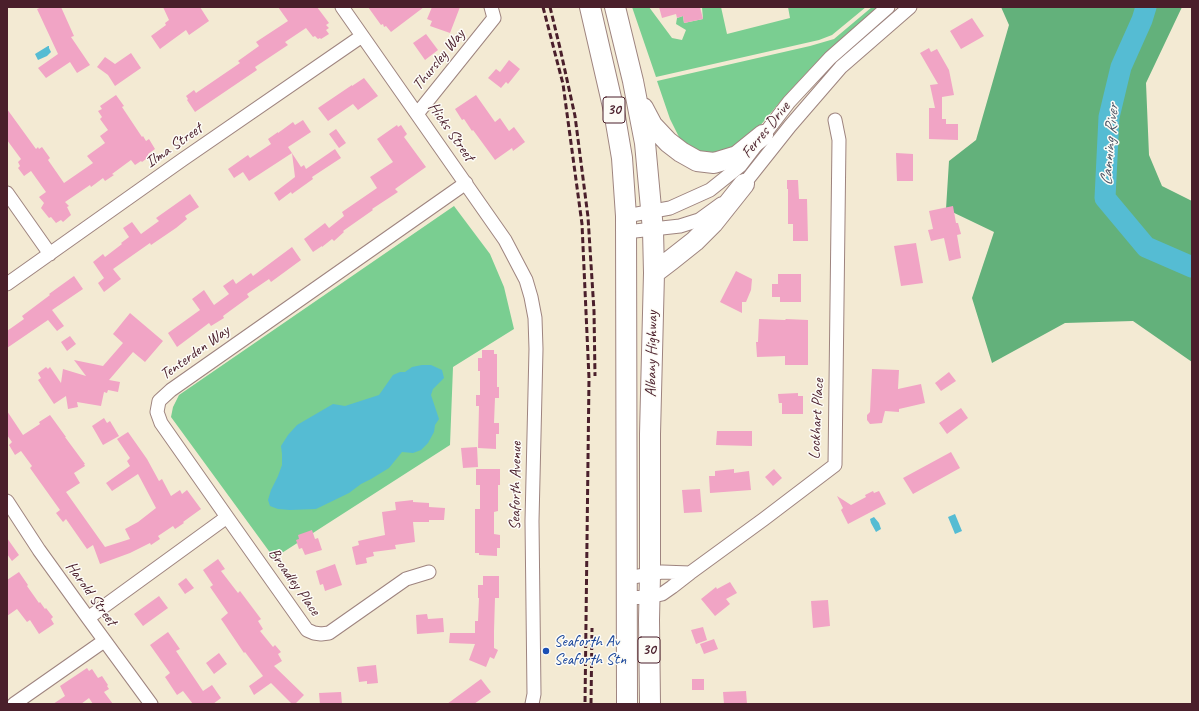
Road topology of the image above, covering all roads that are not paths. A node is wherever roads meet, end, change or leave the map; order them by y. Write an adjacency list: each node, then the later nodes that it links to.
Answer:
1 (342, 7): 7 (street, Hicks Street)
2 (491, 7): 9 (street, Thursley Way)
3 (590, 7): 16 (highway, Albany Highway / 30)
4 (615, 7): 8 (highway, Albany Highway / 30)
5 (888, 7): 11 (street, Ferres Drive)
6 (910, 7): 13 (street, Ferres Drive)
7 (362, 36): 9 (street, Hicks Street); 17 (street, Ilma Street)
8 (636, 92): 11 (highway); 15 (highway, Albany Highway / 30)
9 (417, 114): 12 (street, Hicks Street)
10 (835, 120): 24 (street, Lockhart Place)
11 (763, 136): 15 (street, Ferres Drive)
12 (466, 183): 19 (street, Hicks Street); 22 (street, Tenterden Way)
13 (744, 184): 15 (street, Ferres Drive); 18 (highway)
14 (7, 193): 17 (street)
15 (653, 220): 16 (street, Ferres Drive); 16 (street, Ferres Drive); 18 (highway, Albany Highway / 30)
16 (626, 224): 26 (highway, Albany Highway / 30)
17 (50, 254): 20 (street, Ilma Street)
18 (654, 273): 25 (highway, Albany Highway / 30)
19 (526, 280): 31 (street, Seaforth Avenue)
20 (7, 284)
21 (7, 501): 29 (street, Harold Street)
22 (228, 517): 23 (street, Broadley Place); 29 (street)
23 (429, 572)
24 (690, 572): 25 (street); 27 (street, Lockhart Place)
25 (650, 575): 26 (street); 27 (highway, Albany Highway / 30)
26 (626, 578): 28 (highway, Albany Highway / 30)
27 (649, 597): 28 (street, Lockhart Place); 35 (highway, Albany Highway / 30)
28 (627, 598): 34 (highway, Albany Highway / 30)
29 (88, 618): 30 (street, Harold Street)
30 (104, 641): 32 (street); 33 (street, Harold Street)
31 (534, 701)
32 (14, 704)
33 (151, 704)
34 (627, 704)
35 (650, 704)

